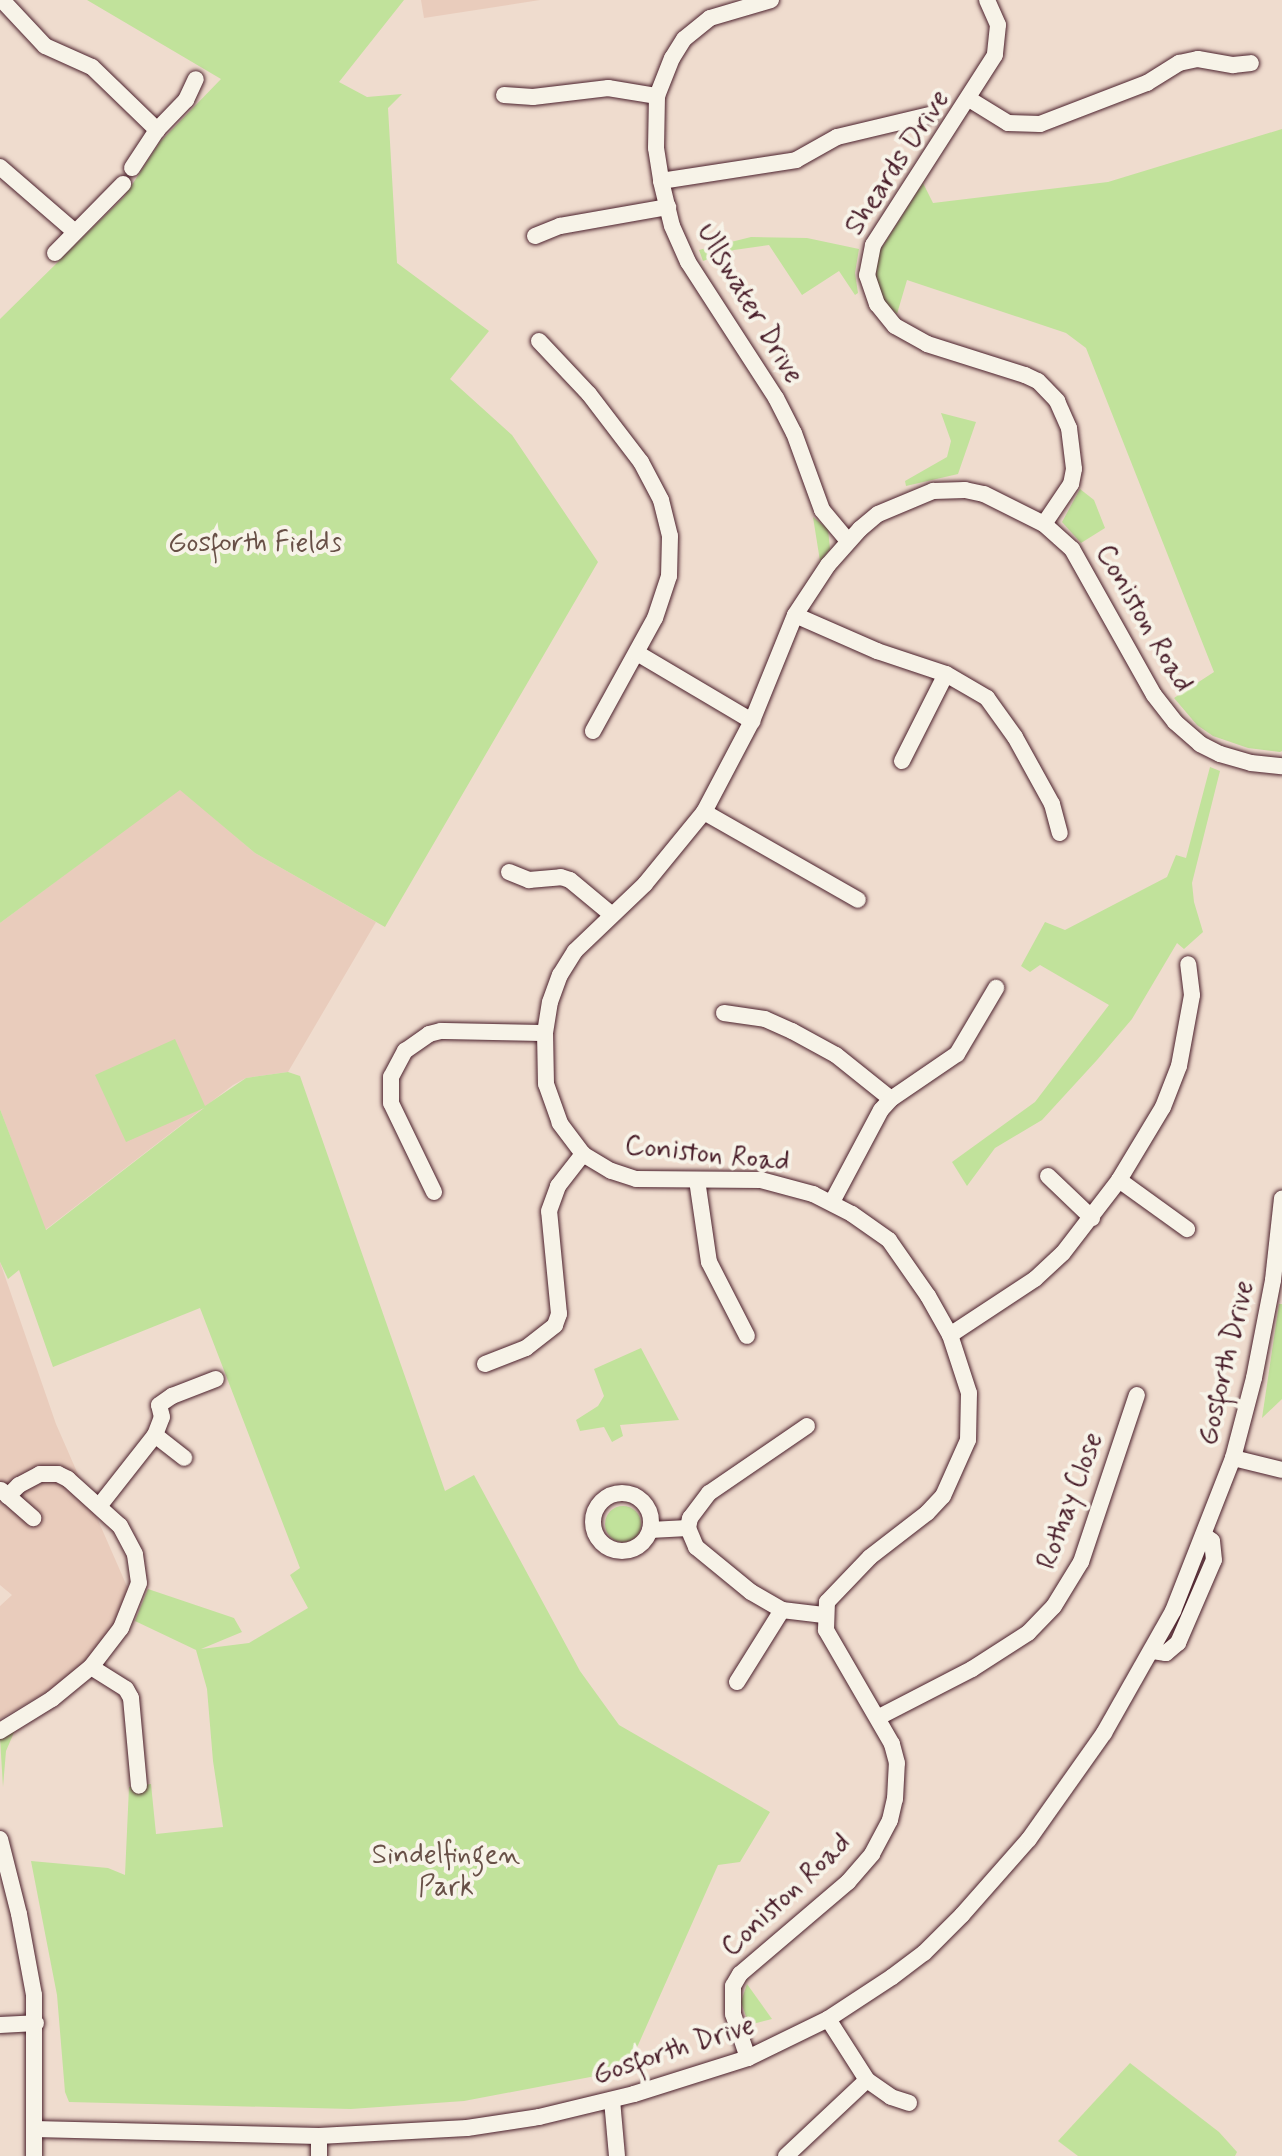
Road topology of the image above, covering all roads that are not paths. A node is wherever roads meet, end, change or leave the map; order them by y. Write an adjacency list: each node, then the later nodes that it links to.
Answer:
1 (2, 0): 10 (street)
2 (771, 0): 7 (street, Ullswater Drive)
3 (987, 0): 8 (street, Sheards Drive)
4 (1251, 63): 8 (street)
5 (196, 79): 10 (street)
6 (504, 95): 7 (street)
7 (657, 96): 13 (street, Ullswater Drive)
8 (969, 99): 20 (street, Sheards Drive)
9 (929, 115): 13 (street)
10 (157, 130): 12 (street)
11 (0, 167): 16 (street)
12 (132, 168)
13 (661, 181): 15 (street, Ullswater Drive)
14 (123, 184): 16 (street)
15 (668, 207): 17 (street); 21 (street, Ullswater Drive)
16 (75, 232): 18 (street)
17 (535, 236)
18 (55, 253)
19 (539, 341): 23 (street)
20 (1044, 524): 21 (street, Coniston Road); 28 (street, Coniston Road)
21 (848, 541): 22 (street, Coniston Road)
22 (795, 615): 24 (street); 25 (street, Coniston Road)
23 (637, 653): 25 (street); 26 (street)
24 (946, 674): 27 (street); 30 (street)
25 (752, 721): 29 (street, Coniston Road)
26 (593, 731)
27 (902, 761)
28 (1282, 766)
29 (704, 812): 32 (street); 33 (street, Coniston Road)
30 (1060, 833)
31 (509, 872): 33 (street)
32 (858, 900)
33 (611, 914): 37 (street, Coniston Road)
34 (1188, 964): 42 (street)
35 (996, 988): 38 (street)
36 (724, 1013): 38 (street)
37 (545, 1033): 39 (street, Coniston Road); 43 (street)
38 (891, 1099): 45 (street)
39 (583, 1154): 41 (street, Coniston Road); 50 (street)
40 (1048, 1176): 46 (street)
41 (697, 1180): 45 (street, Coniston Road); 49 (street)
42 (1119, 1180): 46 (street); 47 (street)
43 (434, 1192)
44 (1282, 1198): 56 (street, Gosforth Drive)
45 (832, 1202): 48 (street, Coniston Road)
46 (1092, 1218): 48 (street)
47 (1187, 1229)
48 (950, 1335): 64 (street, Coniston Road)
49 (747, 1336)
50 (485, 1364)
51 (216, 1379): 54 (street)
52 (1137, 1395): 67 (street, Rothay Close)
53 (807, 1426): 61 (street)
54 (155, 1435): 55 (street); 59 (street)
55 (184, 1458)
56 (1233, 1458): 57 (street); 71 (street, Gosforth Drive)
57 (1282, 1470)
58 (4, 1493): 59 (street); 60 (street)
59 (100, 1505): 65 (street)
60 (33, 1518)
61 (688, 1528): 62 (street); 63 (street)
62 (650, 1530)
63 (782, 1610): 64 (street); 66 (street)
64 (824, 1615): 67 (street, Coniston Road)
65 (91, 1667): 68 (street); 69 (street)
66 (737, 1682)
67 (879, 1717): 74 (street, Coniston Road)
68 (0, 1731)
69 (139, 1786)
70 (0, 1839): 72 (street)
71 (828, 2019): 74 (street, Gosforth Drive); 75 (street)
72 (36, 2023): 73 (street); 78 (street)
73 (0, 2025)
74 (748, 2058): 76 (street, Gosforth Drive)
75 (867, 2080): 77 (street); 83 (street)
76 (612, 2100): 79 (street, Gosforth Drive); 82 (street)
77 (909, 2103)
78 (34, 2129): 79 (street, Gosforth Drive); 80 (street)
79 (319, 2136): 81 (street)
80 (34, 2156)
81 (319, 2156)
82 (617, 2156)
83 (786, 2156)

